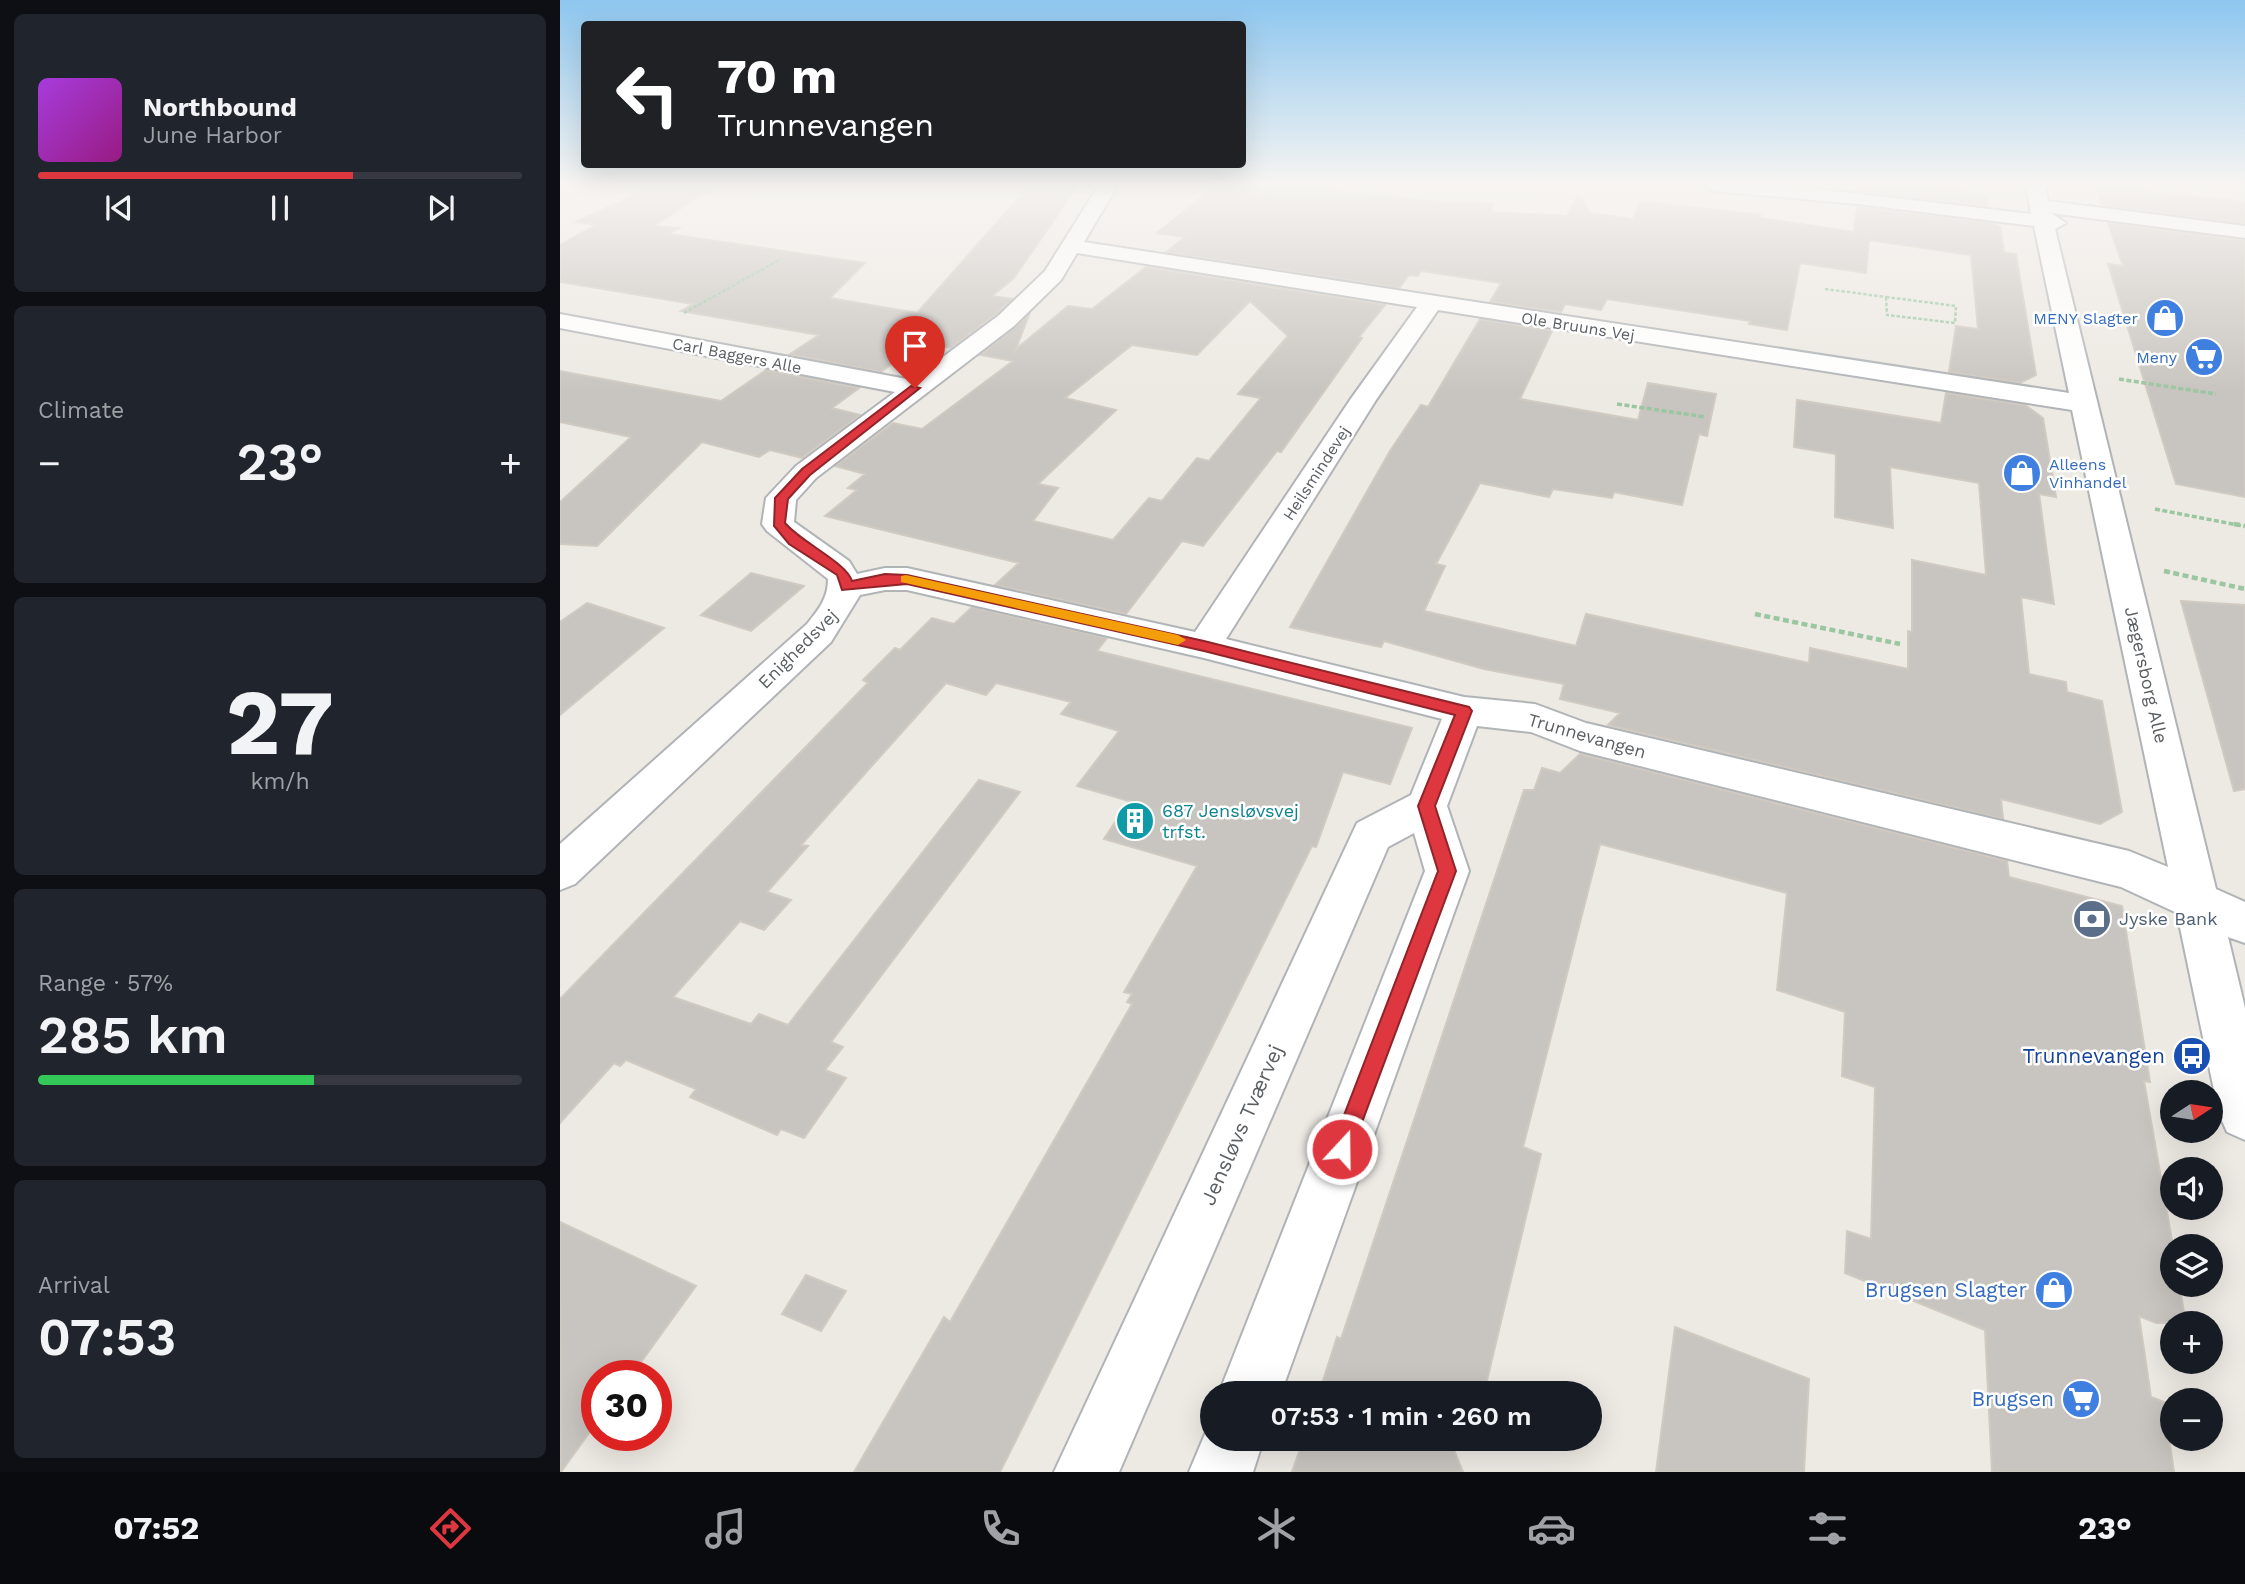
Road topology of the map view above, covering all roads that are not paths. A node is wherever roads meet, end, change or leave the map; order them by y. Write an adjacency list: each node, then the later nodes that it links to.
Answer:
1 (1066, 254): 6 (street)
2 (1120, 254): 4 (street, Ole Bruuns Vej)
3 (2057, 254): 7 (street, Jægersborg Alle)
4 (1431, 303): 7 (street, Ole Bruuns Vej); 9 (street, Heilsmindevej)
5 (560, 321): 6 (street, Carl Baggers Alle)
6 (915, 388): 8 (street)
7 (2085, 404): 13 (street, Jægersborg Alle)
8 (847, 586): 9 (street, Trunnevangen); 12 (street, Enighedsvej)
9 (1204, 646): 10 (street, Trunnevangen)
10 (1464, 711): 11 (street); 13 (street, Trunnevangen)
11 (1427, 806): 16 (street); 18 (street, Jensløvs Tværvej)
12 (560, 871)
13 (2197, 900): 14 (street, Trunnevangen); 15 (street, Jægersborg Alle)
14 (2245, 923)
15 (2245, 1114)
16 (1255, 1381)
17 (1228, 1451): 19 (street)
18 (1086, 1472)
19 (1220, 1472)

